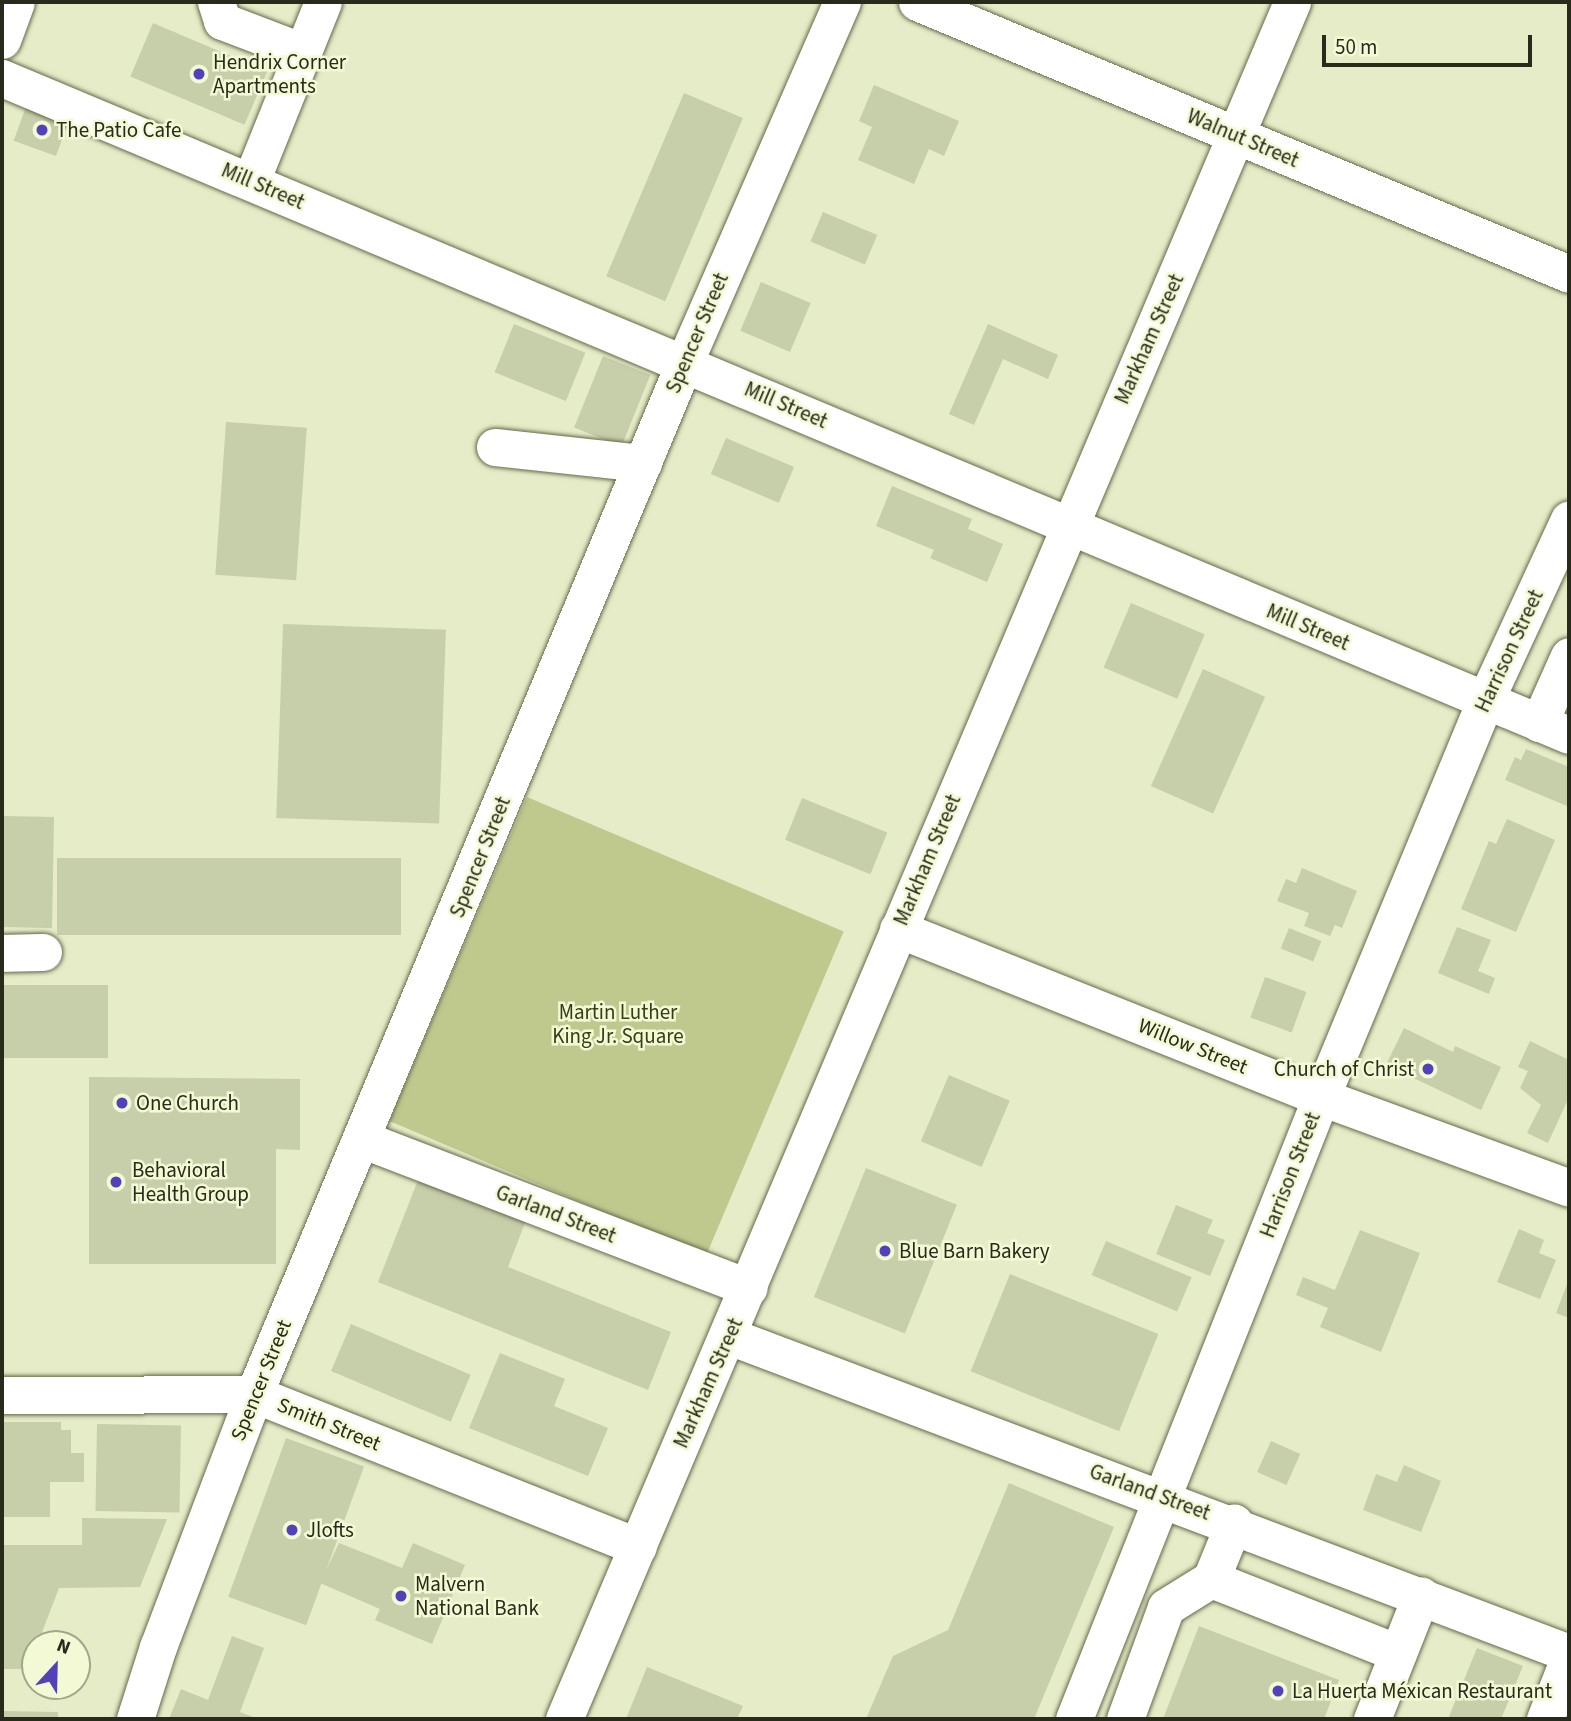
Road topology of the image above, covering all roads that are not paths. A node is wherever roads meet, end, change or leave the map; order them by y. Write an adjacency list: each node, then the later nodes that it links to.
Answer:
1 (16, 2): 7 (street)
2 (216, 2): 8 (street)
3 (323, 2): 8 (street)
4 (842, 2): 13 (street, Spencer Street)
5 (917, 2): 10 (street, Walnut Street)
6 (1292, 2): 10 (street, Markham Street)
7 (2, 40)
8 (303, 52): 11 (street)
9 (2, 78): 11 (street, Mill Street)
10 (1236, 135): 12 (street, Walnut Street); 17 (street, Markham Street)
11 (251, 181): 13 (street, Mill Street)
12 (1569, 274)
13 (685, 361): 15 (street, Spencer Street); 17 (street, Mill Street)
14 (495, 447): 15 (street)
15 (643, 463): 25 (street, Spencer Street)
16 (1569, 519): 19 (street, Harrison Street)
17 (1067, 527): 19 (street, Mill Street); 21 (street, Markham Street)
18 (1569, 656): 20 (street)
19 (1485, 701): 20 (street, Mill Street); 24 (street, Harrison Street)
20 (1554, 729)
21 (898, 929): 24 (street, Willow Street); 27 (street, Markham Street)
22 (43, 952): 23 (street)
23 (2, 953)
24 (1321, 1097): 26 (street, Willow Street); 31 (street, Harrison Street)
25 (364, 1140): 27 (street, Garland Street); 29 (street, Spencer Street)
26 (1569, 1188)
27 (749, 1288): 28 (street, Markham Street)
28 (729, 1335): 31 (street, Garland Street); 33 (street, Markham Street)
29 (254, 1394): 30 (street, Smith Street); 33 (street, Smith Street); 38 (street, Spencer Street)
30 (2, 1395)
31 (1163, 1498): 32 (street, Garland Street); 40 (street, Harrison Street)
32 (1234, 1523): 34 (street); 35 (street, Garland Street)
33 (638, 1547): 39 (street, Markham Street)
34 (1211, 1580): 36 (street); 41 (street)
35 (1421, 1595): 36 (street); 37 (street, Garland Street)
36 (1398, 1653): 42 (street)
37 (1569, 1656): 43 (street)
38 (135, 1719)
39 (564, 1719)
40 (1074, 1719)
41 (1125, 1719)
42 (1372, 1719)
43 (1545, 1719)

